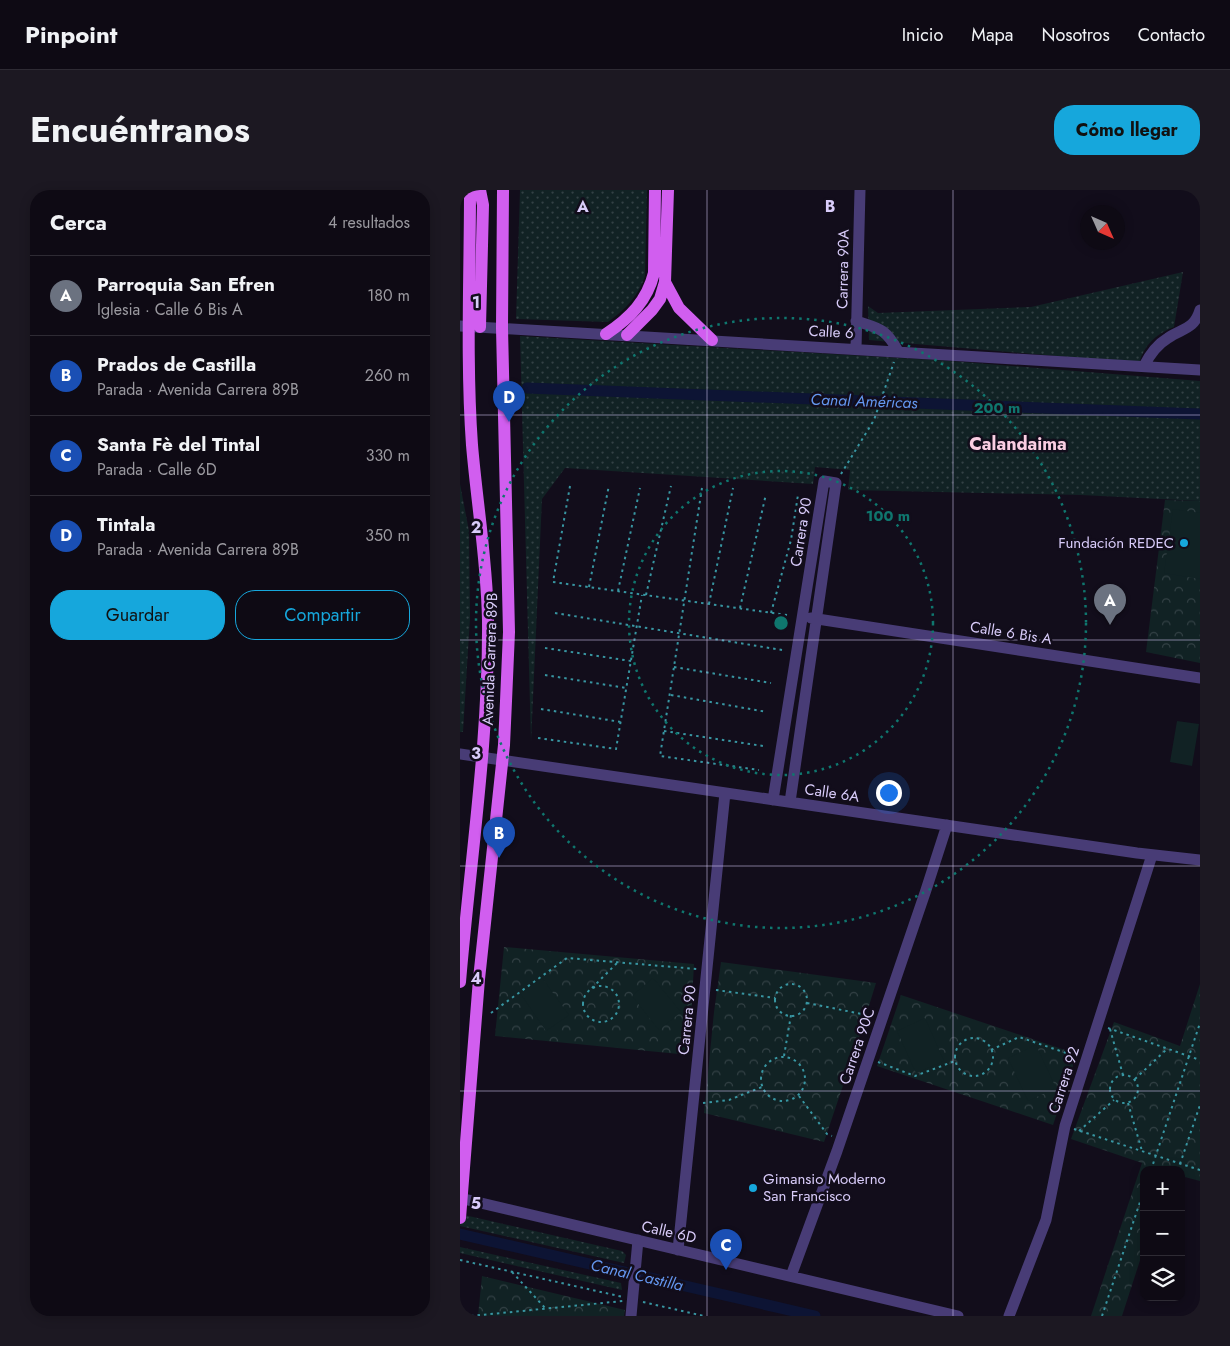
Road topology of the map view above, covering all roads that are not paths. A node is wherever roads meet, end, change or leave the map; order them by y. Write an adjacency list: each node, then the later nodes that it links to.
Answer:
1 (470, 190): 10 (main road, Avenida Carrera 89B)
2 (480, 190): 10 (main road)
3 (503, 190): 11 (main road, Avenida Carrera 89B)
4 (655, 190): 12 (main road)
5 (668, 190): 7 (main road)
6 (860, 190): 9 (street, Carrera 90A)
7 (665, 282): 13 (main road); 14 (main road)
8 (1200, 310): 17 (street)
9 (856, 321): 15 (street, Carrera 90A); 16 (street)
10 (470, 326): 11 (street, Calle 6); 23 (main road, Avenida Carrera 89B)
11 (502, 328): 12 (street, Calle 6); 24 (main road, Avenida Carrera 89B)
12 (606, 334): 13 (street, Calle 6)
13 (627, 335): 14 (street, Calle 6)
14 (712, 340): 15 (street, Calle 6)
15 (856, 349): 16 (street, Calle 6)
16 (898, 351): 17 (street, Calle 6)
17 (1144, 366): 18 (street, Calle 6)
18 (1200, 370)
19 (802, 616): 20 (street, Calle 6 Bis A); 20 (street, Carrera 90); 26 (street, Carrera 90)
20 (817, 619): 21 (street, Calle 6 Bis A); 27 (street, Carrera 90)
21 (1200, 678)
22 (460, 754): 23 (street, Calle 6A)
23 (481, 757): 24 (street, Calle 6A); 31 (main road, Avenida Carrera 89B)
24 (502, 760): 25 (street, Calle 6A); 32 (main road, Avenida Carrera 89B)
25 (725, 793): 26 (street, Calle 6A); 35 (street, Carrera 90)
26 (773, 800): 27 (street, Calle 6A)
27 (790, 802): 28 (street, Calle 6A)
28 (947, 825): 29 (street, Calle 6A); 36 (street, Carrera 90C)
29 (1152, 855): 30 (street, Calle 6A); 39 (street, Carrera 92)
30 (1200, 860)
31 (460, 982)
32 (461, 1198): 33 (main road, Avenida Carrera 89B); 34 (street, Calle 6D)
33 (460, 1218)
34 (638, 1240): 35 (street, Calle 6D); 37 (street)
35 (678, 1250): 36 (street, Calle 6D)
36 (791, 1276): 38 (street, Calle 6D)
37 (631, 1316)
38 (958, 1316)
39 (1009, 1316)

